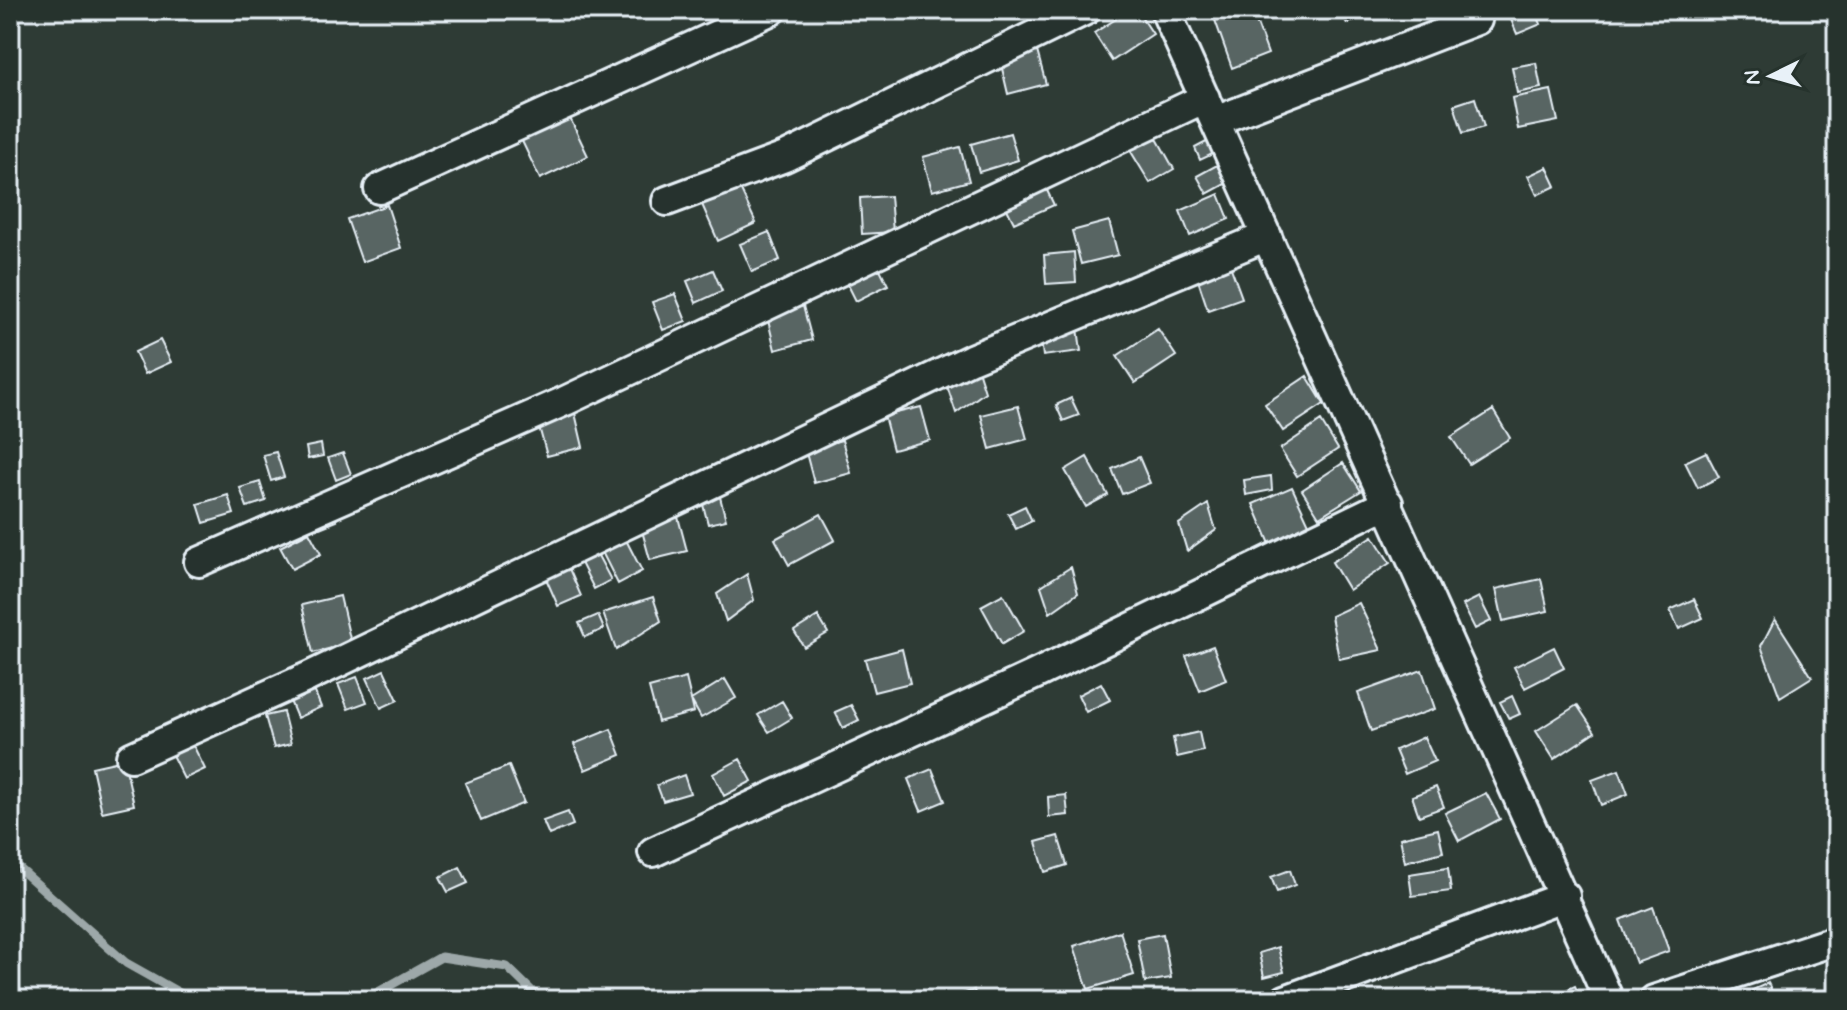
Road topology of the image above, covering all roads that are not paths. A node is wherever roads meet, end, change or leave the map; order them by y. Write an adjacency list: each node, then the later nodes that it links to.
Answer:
1 (772, 10): 6 (street)
2 (1086, 10): 7 (street)
3 (1165, 10): 5 (street)
4 (1477, 20): 5 (street)
5 (1210, 109): 8 (street); 10 (street)
6 (379, 189)
7 (667, 201)
8 (1267, 236): 9 (street); 11 (street)
9 (1388, 503): 12 (street); 13 (street)
10 (199, 562)
11 (131, 757)
12 (653, 852)
13 (1565, 896): 15 (street); 16 (street)
14 (1837, 940): 17 (street)
15 (1285, 1000)
16 (1609, 1000)
17 (1654, 1000)

